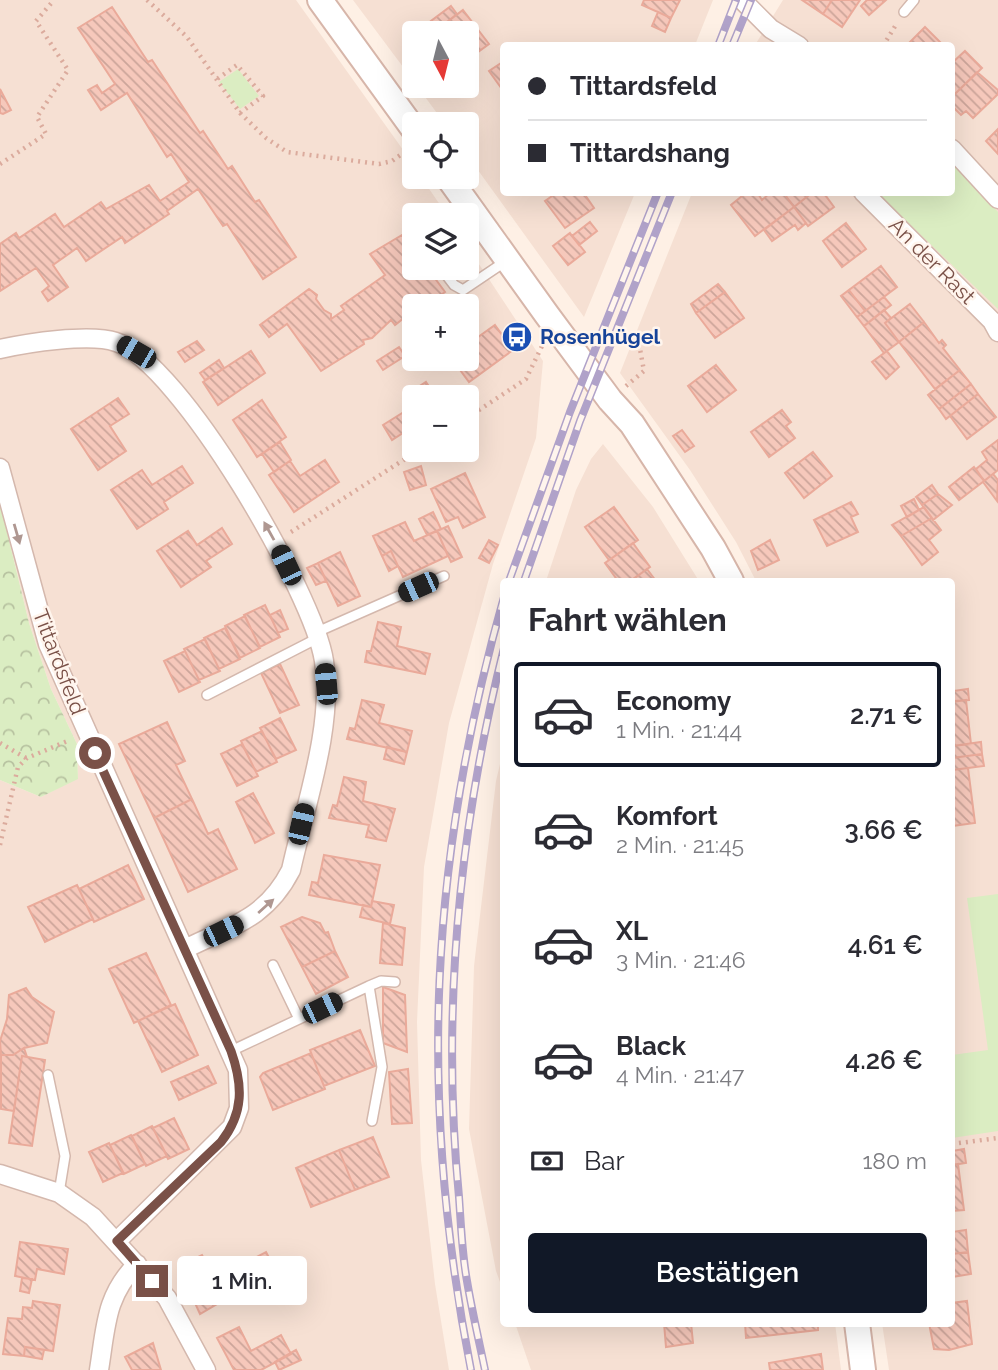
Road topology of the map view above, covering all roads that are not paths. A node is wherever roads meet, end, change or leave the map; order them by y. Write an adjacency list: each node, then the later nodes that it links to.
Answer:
1 (320, 0): 6 (main road)
2 (742, 0): 5 (street)
3 (914, 0): 4 (lane)
4 (904, 12)
5 (792, 42)
6 (402, 113)
7 (955, 152): 10 (street)
8 (457, 189): 11 (main road)
9 (867, 196): 15 (street, An der Rast)
10 (998, 199)
11 (507, 260): 12 (lane); 19 (main road)
12 (479, 279)
13 (450, 280): 14 (lane)
14 (478, 280)
15 (998, 332)
16 (0, 349): 20 (street, one-way to 16)
17 (0, 468): 22 (street, Tittardsfeld, one-way to 22)
18 (444, 576): 20 (lane)
19 (729, 578)
20 (318, 635): 21 (lane); 22 (street, one-way to 20)
21 (208, 695)
22 (185, 949): 27 (street, Tittardsfeld)
23 (273, 965): 26 (lane)
24 (395, 982): 25 (lane)
25 (369, 986): 26 (lane); 29 (lane)
26 (299, 1019): 27 (lane)
27 (231, 1051): 32 (street, Tittardsfeld)
28 (48, 1075): 31 (lane)
29 (372, 1121)
30 (0, 1174): 31 (street)
31 (59, 1193): 32 (street)
32 (117, 1241): 33 (street)
33 (137, 1264): 35 (street); 36 (street)
34 (858, 1327): 37 (main road)
35 (99, 1370)
36 (206, 1370)
37 (863, 1370)

